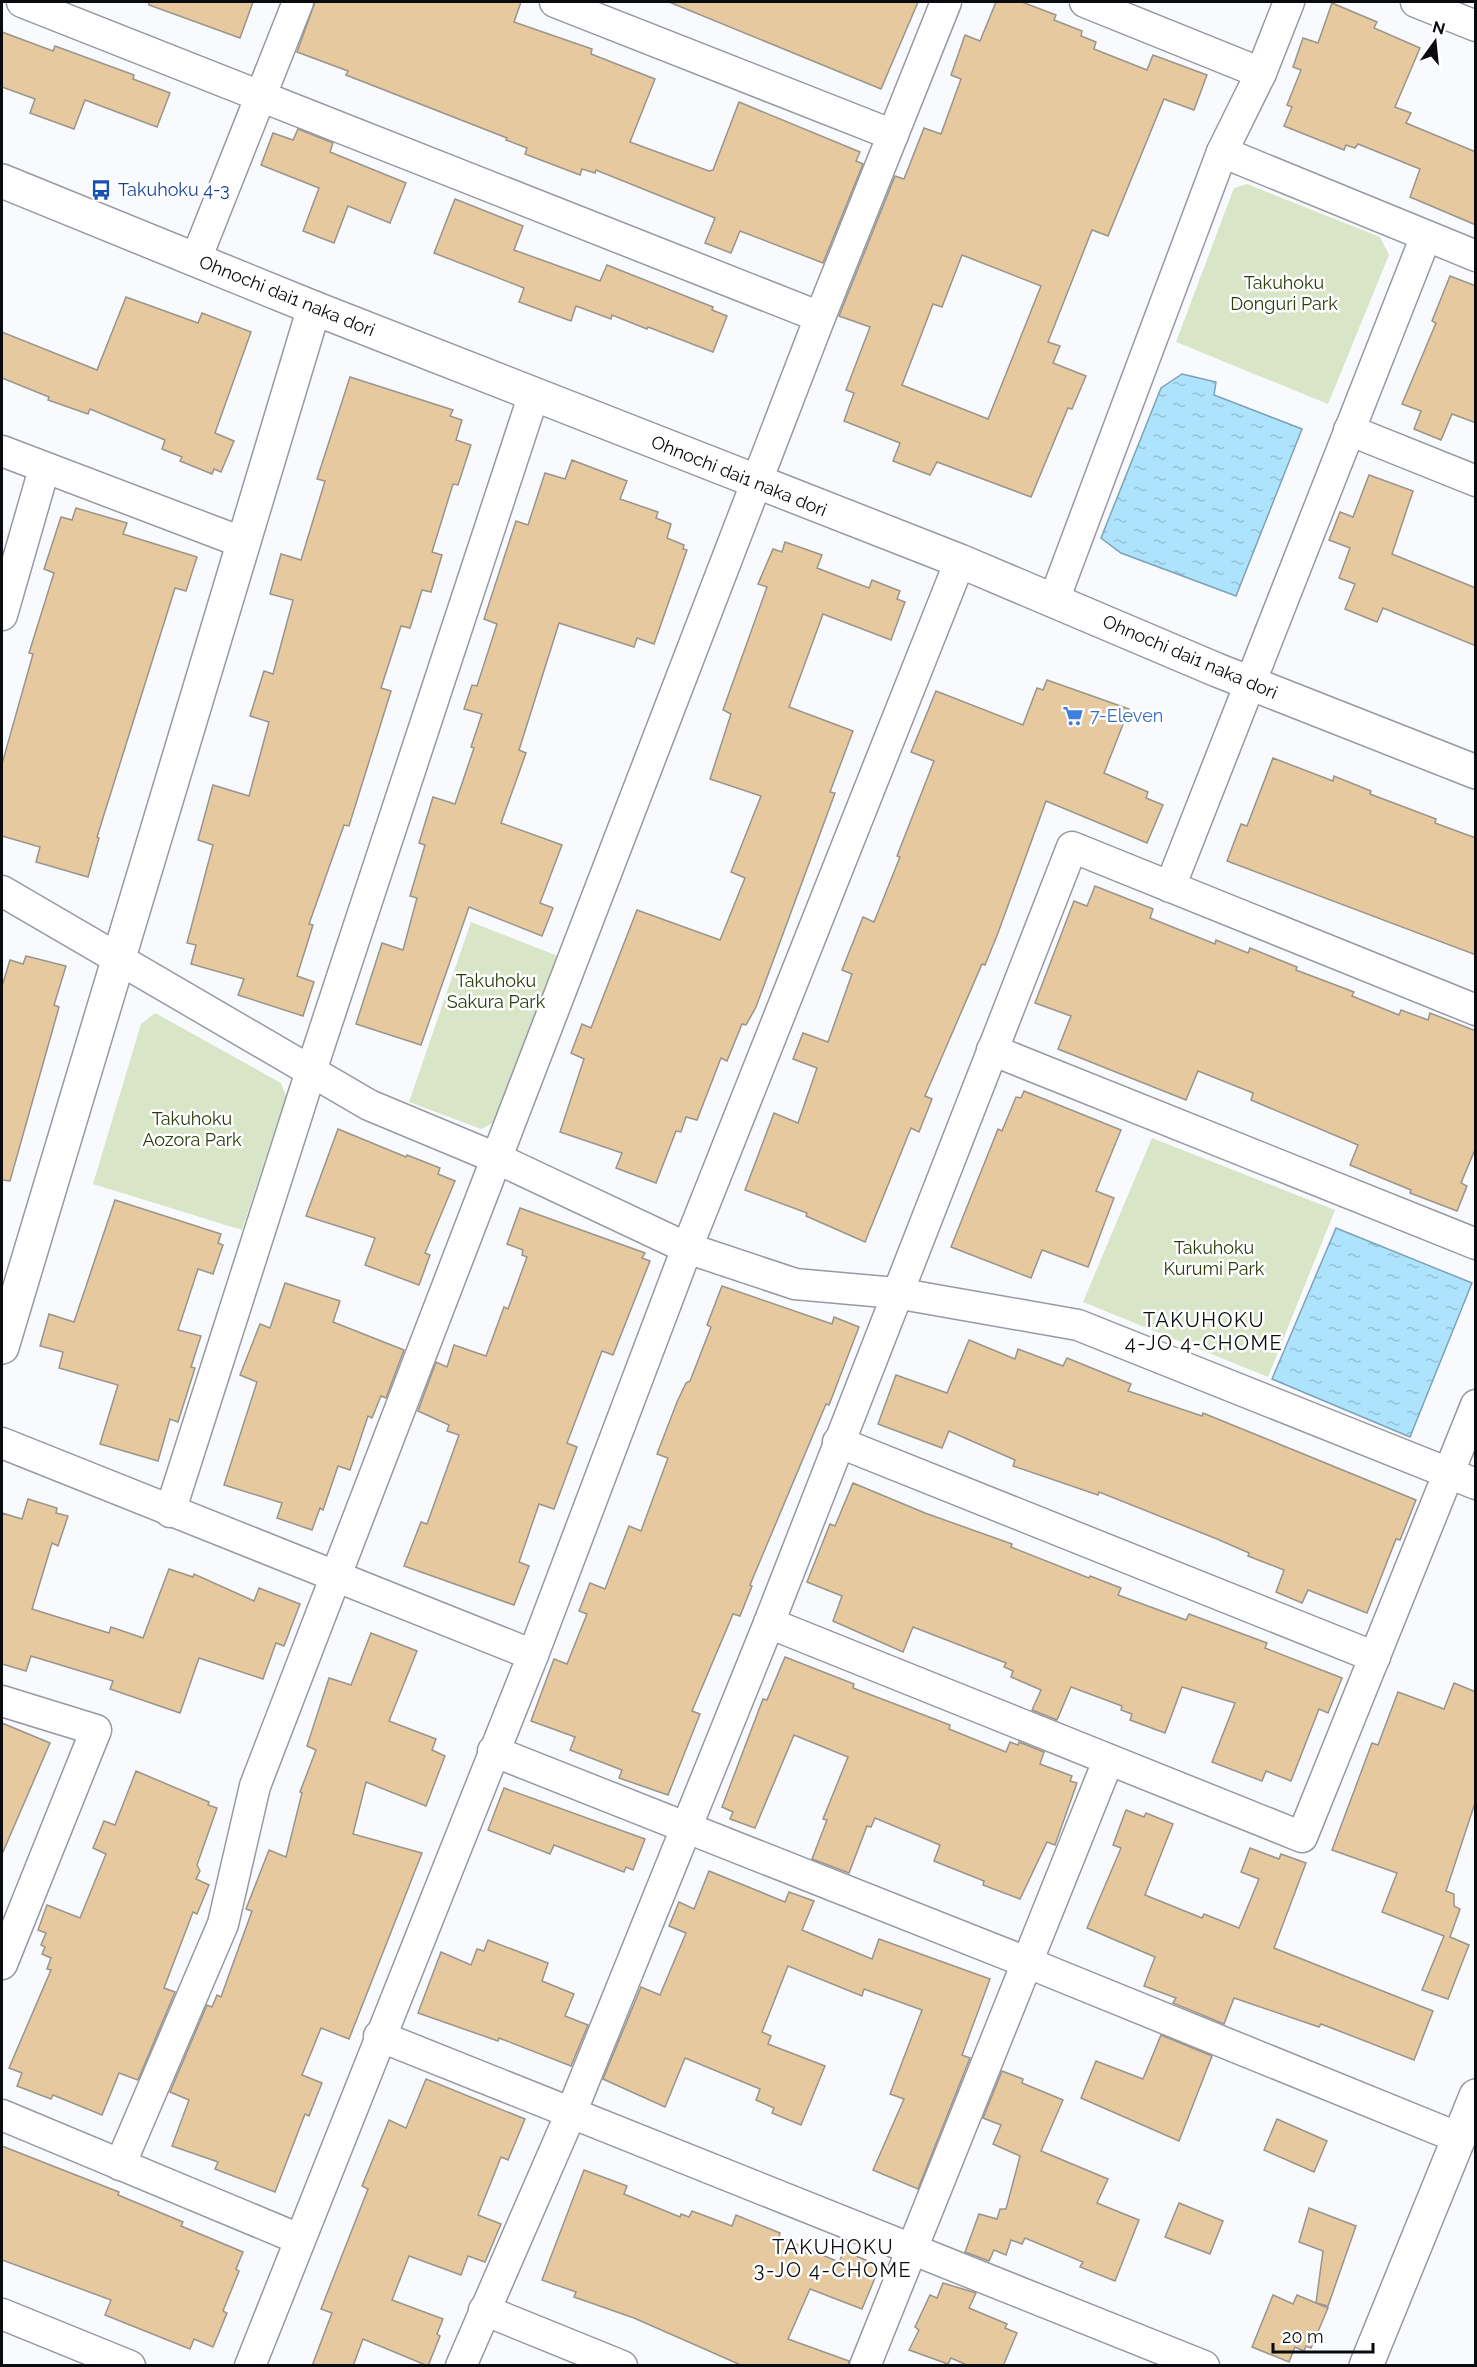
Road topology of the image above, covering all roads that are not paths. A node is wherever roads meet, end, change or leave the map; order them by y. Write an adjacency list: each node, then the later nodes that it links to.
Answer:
1 (22, 2): 8 (street)
2 (298, 2): 11 (street)
3 (555, 2): 12 (street)
4 (946, 2): 12 (street)
5 (1085, 2): 10 (street)
6 (1289, 2): 10 (street)
7 (1416, 2): 9 (street)
8 (54, 7): 11 (street)
9 (1476, 26)
10 (1261, 73): 13 (street)
11 (262, 95): 17 (street); 19 (street)
12 (893, 135): 19 (street)
13 (1222, 152): 15 (street); 28 (street)
14 (2, 181): 17 (street, Ohnochi dai1 naka dori)
15 (1426, 236): 16 (street); 21 (street)
16 (1476, 256)
17 (196, 259): 18 (street, Ohnochi dai1 naka dori)
18 (314, 308): 20 (street, Ohnochi dai1 naka dori); 26 (street)
19 (820, 317): 25 (street)
20 (534, 394): 25 (street, Ohnochi dai1 naka dori); 37 (street)
21 (1349, 430): 24 (street); 30 (street)
22 (2, 451): 23 (street)
23 (44, 469): 26 (street); 29 (street)
24 (1476, 481)
25 (756, 483): 27 (street, Ohnochi dai1 naka dori); 38 (street)
26 (244, 543): 34 (street)
27 (960, 561): 28 (street, Ohnochi dai1 naka dori); 40 (street)
28 (1054, 600): 30 (street, Ohnochi dai1 naka dori)
29 (2, 615)
30 (1249, 682): 31 (street, Ohnochi dai1 naka dori); 32 (street)
31 (1476, 772)
32 (1170, 887): 35 (street); 36 (street)
33 (2, 891): 34 (street)
34 (118, 958): 37 (street); 42 (street)
35 (1476, 1010)
36 (992, 1050): 39 (street); 41 (street)
37 (311, 1071): 38 (street); 48 (street)
38 (496, 1158): 40 (street); 49 (street)
39 (1476, 1244)
40 (687, 1248): 41 (street); 51 (street)
41 (897, 1293): 44 (street); 46 (street)
42 (2, 1347)
43 (1476, 1405): 46 (street)
44 (838, 1442): 50 (street); 52 (street)
45 (2, 1443): 48 (street)
46 (1448, 1473): 47 (street); 52 (street)
47 (1476, 1484)
48 (170, 1512): 49 (street)
49 (337, 1576): 51 (street); 64 (street)
50 (769, 1623): 55 (street); 56 (street)
51 (533, 1655): 54 (street)
52 (1374, 1657): 55 (street)
53 (2, 1701): 58 (street)
54 (494, 1751): 56 (street); 59 (street)
55 (1108, 1761): 57 (street)
56 (686, 1828): 57 (street); 61 (street)
57 (1026, 1962): 63 (street); 66 (street)
58 (2, 1964)
59 (380, 2036): 61 (street); 65 (street)
60 (1476, 2096): 63 (street)
61 (572, 2113): 66 (street); 67 (street)
62 (2, 2115): 64 (street)
63 (1459, 2138): 75 (street)
64 (120, 2165): 65 (street)
65 (299, 2240): 70 (street)
66 (913, 2248): 73 (street); 74 (street)
67 (484, 2310): 71 (street); 72 (street)
68 (2, 2314): 69 (street)
69 (130, 2366)
70 (250, 2366)
71 (461, 2366)
72 (622, 2366)
73 (865, 2366)
74 (1204, 2366)
75 (1366, 2366)

